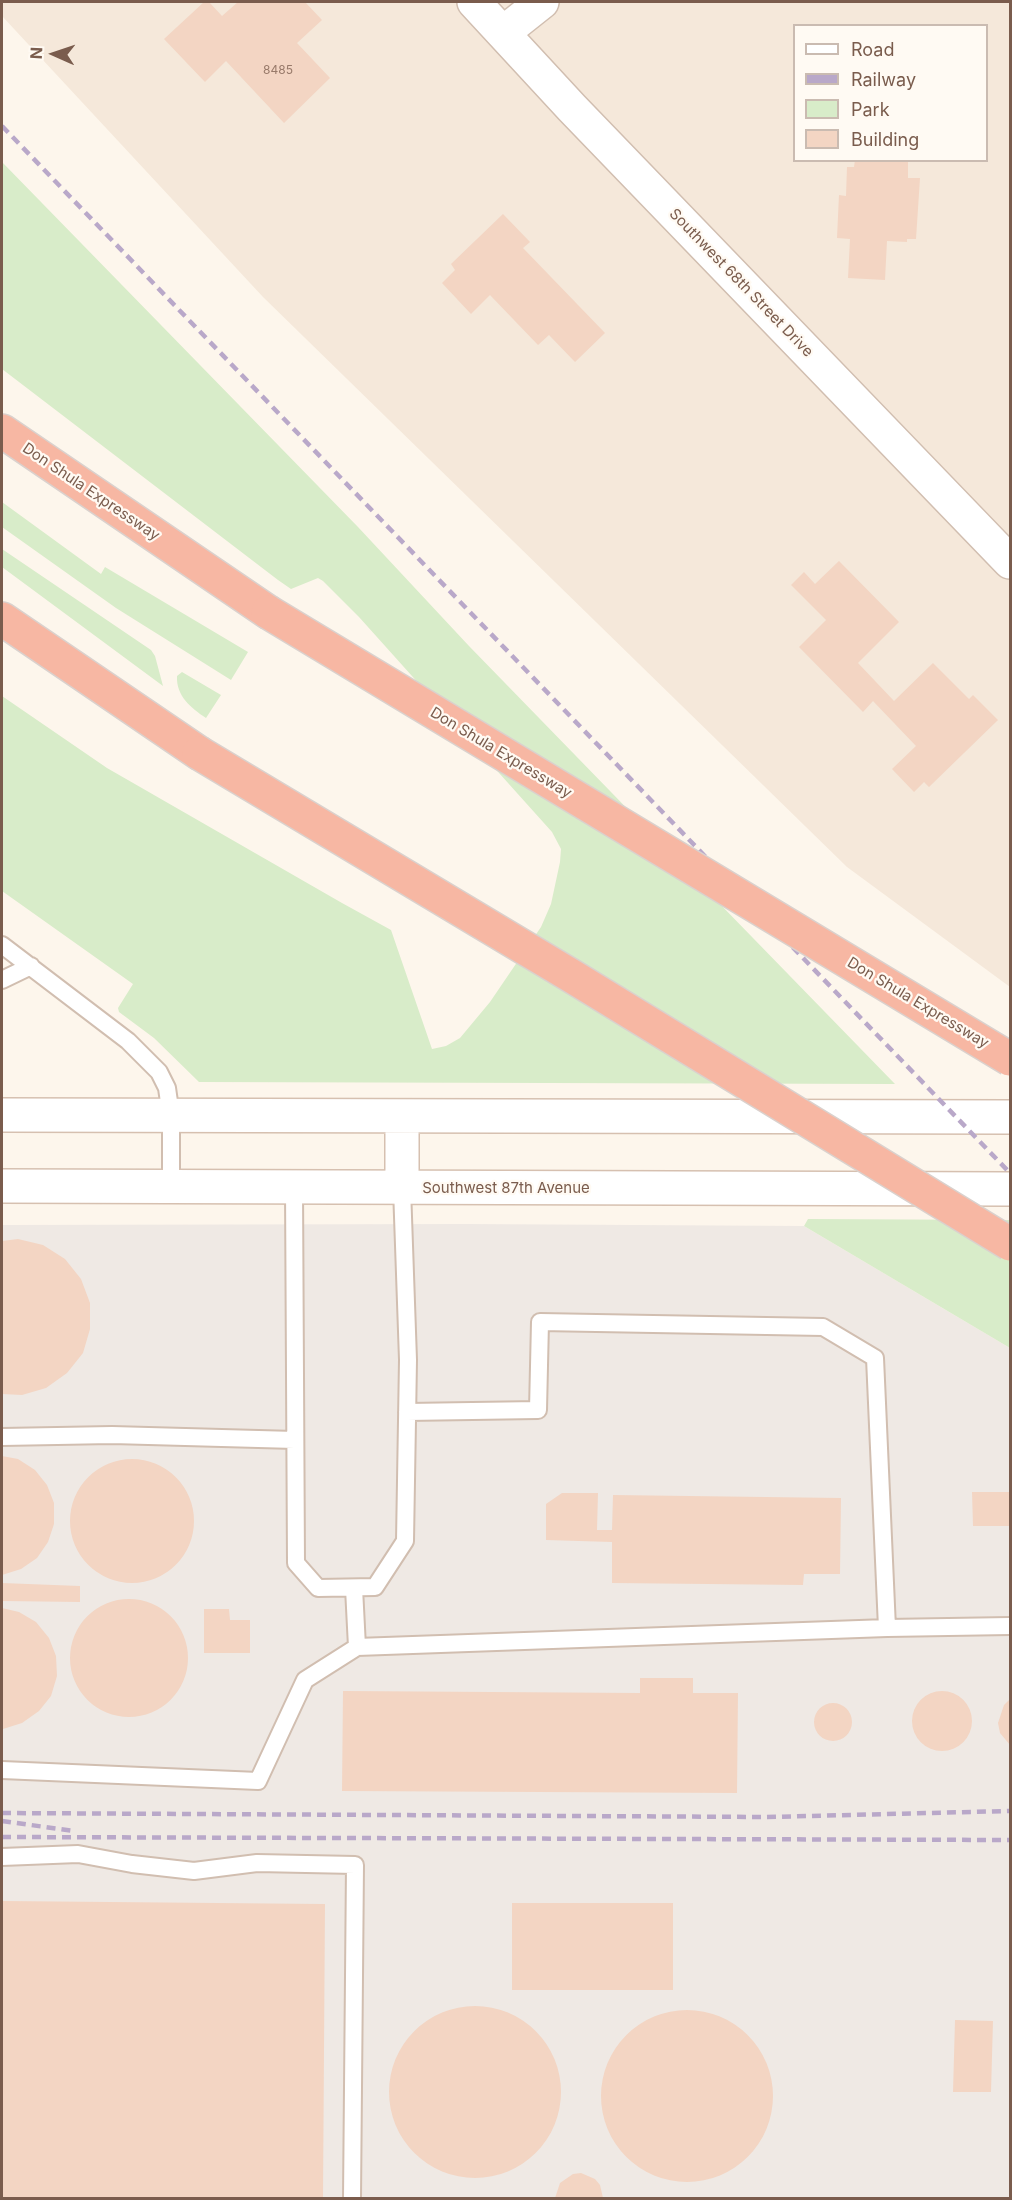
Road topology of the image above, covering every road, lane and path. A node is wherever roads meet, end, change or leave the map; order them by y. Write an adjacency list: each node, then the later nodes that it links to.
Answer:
1 (474, 2): 3 (main road, Southwest 68th Street Drive)
2 (542, 2): 3 (main road)
3 (503, 33): 5 (main road, Southwest 68th Street Drive)
4 (2, 432): 10 (highway, Don Shula Expressway, bridge)
5 (1011, 562)
6 (2, 619): 20 (highway, bridge)
7 (2, 945): 8 (lane)
8 (31, 966): 9 (lane); 12 (lane)
9 (2, 980)
10 (1011, 1059)
11 (2, 1115): 12 (main road)
12 (171, 1116): 13 (main road); 16 (lane)
13 (402, 1116): 14 (main road); 18 (main road)
14 (1011, 1117)
15 (2, 1186): 16 (main road, Southwest 87th Avenue)
16 (171, 1187): 17 (main road, Southwest 87th Avenue)
17 (294, 1187): 18 (main road, Southwest 87th Avenue); 23 (lane)
18 (402, 1188): 19 (main road, Southwest 87th Avenue); 21 (lane)
19 (1011, 1190)
20 (1011, 1244)
21 (407, 1412): 24 (lane); 26 (lane)
22 (2, 1437): 23 (lane)
23 (295, 1440): 24 (lane)
24 (354, 1588): 27 (lane)
25 (1011, 1626): 26 (lane)
26 (887, 1628): 27 (lane)
27 (357, 1647): 28 (lane)
28 (2, 1770)
29 (2, 1857): 30 (lane)
30 (352, 2199)

